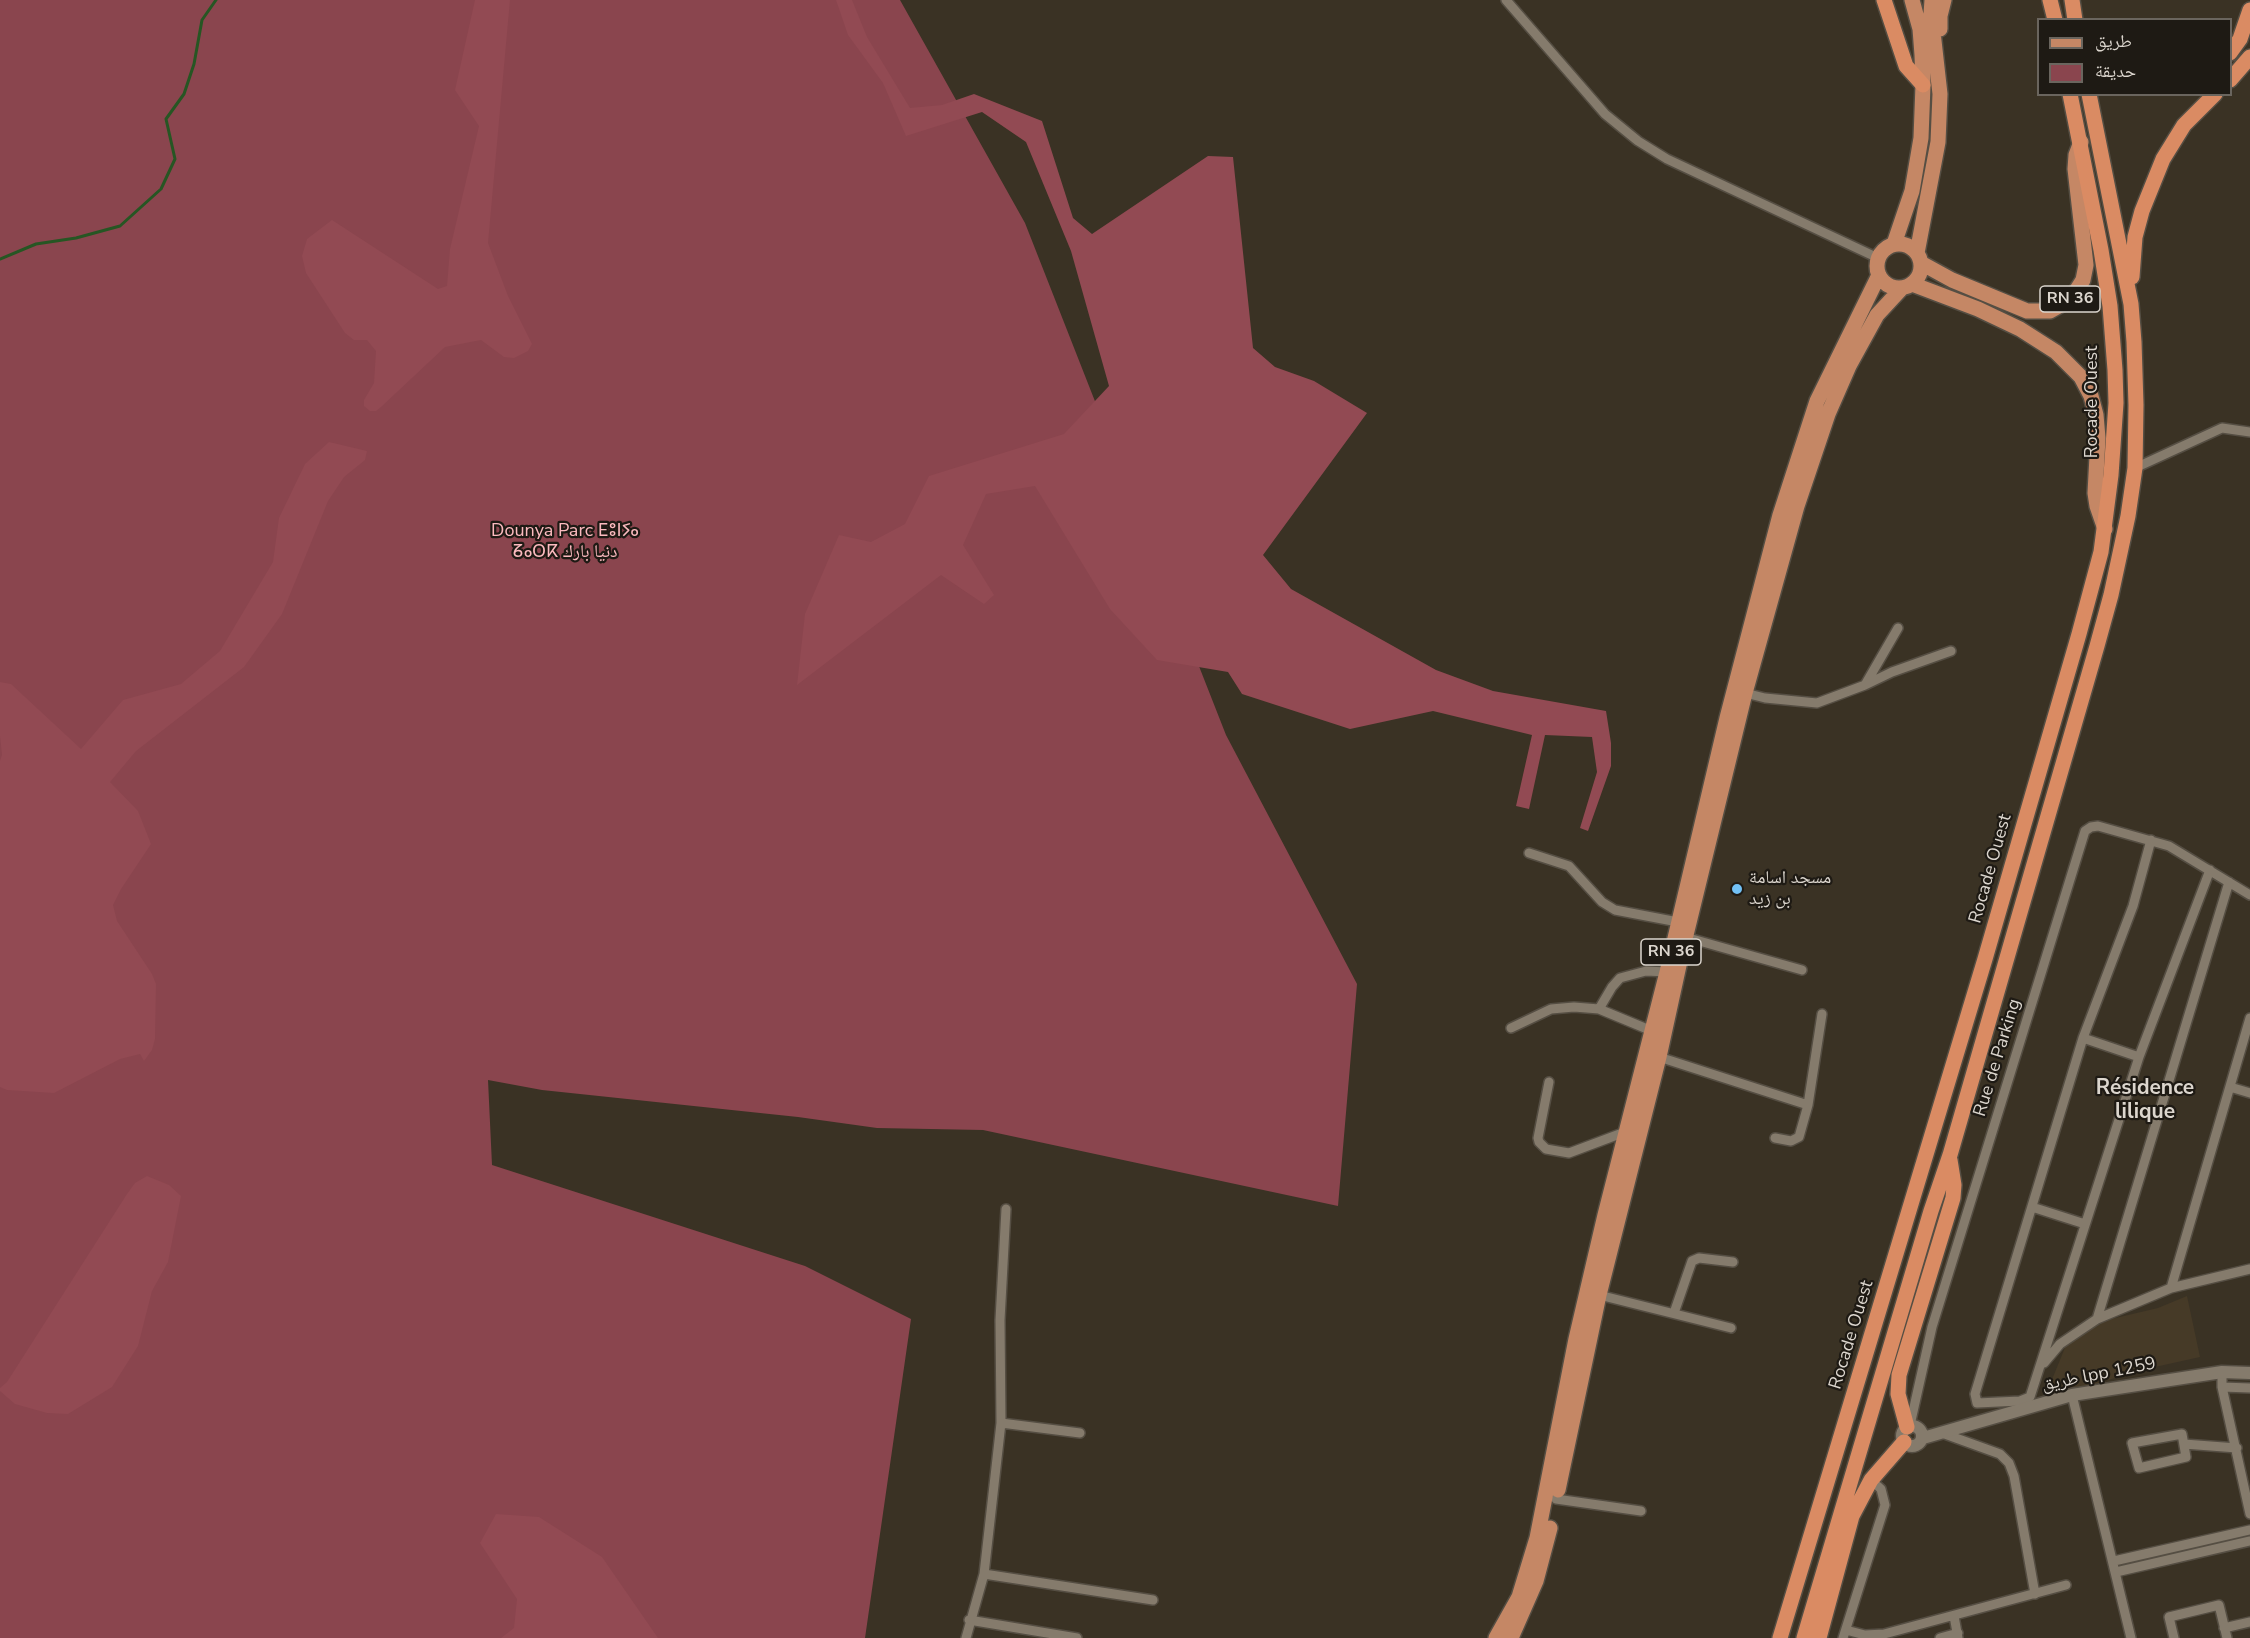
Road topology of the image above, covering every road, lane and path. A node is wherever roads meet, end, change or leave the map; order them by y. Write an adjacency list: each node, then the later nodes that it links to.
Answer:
1 (1506, 0): 21 (street)
2 (1884, 0): 15 (highway)
3 (1912, 0): 15 (main road)
4 (1932, 0): 13 (main road)
5 (1944, 0): 13 (main road)
6 (2050, 0): 9 (highway)
7 (2072, 0): 10 (highway)
8 (2250, 10): 11 (highway)
9 (2054, 18)
10 (2075, 18)
11 (2232, 50)
12 (2250, 57): 14 (highway)
13 (1937, 67): 22 (main road)
14 (2232, 78)
15 (1923, 85): 20 (main road)
16 (2070, 96): 19 (highway, Rocade Ouest)
17 (2090, 96): 25 (highway)
18 (2214, 96): 25 (highway)
19 (2081, 142): 22 (main road, RN 36); 28 (highway, Rocade Ouest)
20 (1894, 244): 21 (main road); 22 (main road)
21 (1878, 258): 23 (main road)
22 (1919, 258): 24 (main road)
23 (1879, 275): 24 (main road); 38 (main road, RN 36)
24 (1907, 286): 28 (main road); 32 (main road, RN 36)
25 (2131, 304): 27 (highway)
26 (2250, 432): 27 (street)
27 (2135, 468): 57 (highway)
28 (2105, 529): 104 (highway, Rocade Ouest)
29 (1898, 628): 31 (street)
30 (1951, 651): 31 (street)
31 (1865, 685): 32 (street)
32 (1745, 693): 38 (main road, RN 36)
33 (2151, 840): 35 (street, Rue de Parking); 48 (street); 75 (street, Rue de Parking)
34 (1529, 853): 39 (street)
35 (2210, 870): 36 (street, Rue de Parking); 50 (street)
36 (2229, 882): 37 (street, Rue de Parking); 66 (street)
37 (2250, 895)
38 (1689, 896): 39 (main road, RN 36); 40 (main road, RN 36)
39 (1678, 922): 42 (main road, RN 36)
40 (1685, 937): 41 (street); 49 (main road, RN 36)
41 (1802, 970)
42 (1667, 972): 43 (street); 47 (main road, RN 36)
43 (1599, 1009): 46 (street); 47 (street)
44 (1821, 1014): 54 (street)
45 (2250, 1018): 52 (street)
46 (1511, 1028)
47 (1652, 1031): 55 (main road, RN 36)
48 (2083, 1038): 50 (street); 58 (street)
49 (1659, 1057): 54 (street); 64 (main road, RN 36)
50 (2139, 1057): 60 (street)
51 (1549, 1082): 55 (street)
52 (2230, 1087): 53 (street); 63 (street)
53 (2250, 1093)
54 (1808, 1105): 56 (street)
55 (1625, 1132): 102 (main road, RN 36)
56 (1775, 1138)
57 (1950, 1155): 75 (highway); 105 (highway)
58 (2032, 1207): 60 (street); 68 (street)
59 (1006, 1209): 74 (street)
60 (2085, 1224): 68 (street)
61 (1733, 1262): 65 (street)
62 (2250, 1269): 63 (street)
63 (2171, 1288): 66 (street)
64 (1599, 1295): 65 (street); 82 (main road, RN 36)
65 (1674, 1313): 67 (street)
66 (2097, 1319): 68 (street)
67 (1731, 1328)
68 (2039, 1368)
69 (2222, 1372): 70 (street, طريق lpp 1259); 71 (street); 73 (street, طريق lpp 1259)
70 (2250, 1373)
71 (2222, 1387): 72 (street); 80 (street)
72 (2250, 1388)
73 (2072, 1395): 76 (street, طريق lpp 1259); 87 (street)
74 (1001, 1423): 77 (street); 89 (street)
75 (1907, 1431): 78 (street); 78 (street, طريق lpp 1259); 81 (highway)
76 (1941, 1432): 78 (street, طريق lpp 1259); 91 (street)
77 (1080, 1433)
78 (1923, 1438)
79 (2184, 1444): 79 (street); 80 (street)
80 (2237, 1448): 84 (street)
81 (1871, 1480): 97 (street); 106 (highway)
82 (1556, 1499): 83 (street); 103 (main road, RN 36)
83 (1641, 1511)
84 (2250, 1514)
85 (2250, 1530): 86 (street); 87 (street)
86 (2250, 1539): 88 (street)
87 (2114, 1561): 88 (street)
88 (2116, 1572): 108 (street)
89 (984, 1574): 92 (street); 94 (street)
90 (2066, 1586): 91 (street)
91 (2035, 1593): 93 (street)
92 (1153, 1599)
93 (1954, 1616): 98 (street); 99 (street)
94 (969, 1620): 100 (street); 101 (street)
95 (2250, 1622): 96 (street)
96 (2225, 1633): 109 (street)
97 (1844, 1634): 99 (street)
98 (1958, 1636): 107 (street)
99 (1874, 1637)
100 (966, 1638)
101 (1077, 1638)
102 (1496, 1638)
103 (1511, 1638)
104 (1780, 1638)
105 (1804, 1638)
106 (1819, 1638)
107 (1940, 1638)
108 (2131, 1638)
109 (2174, 1638)

